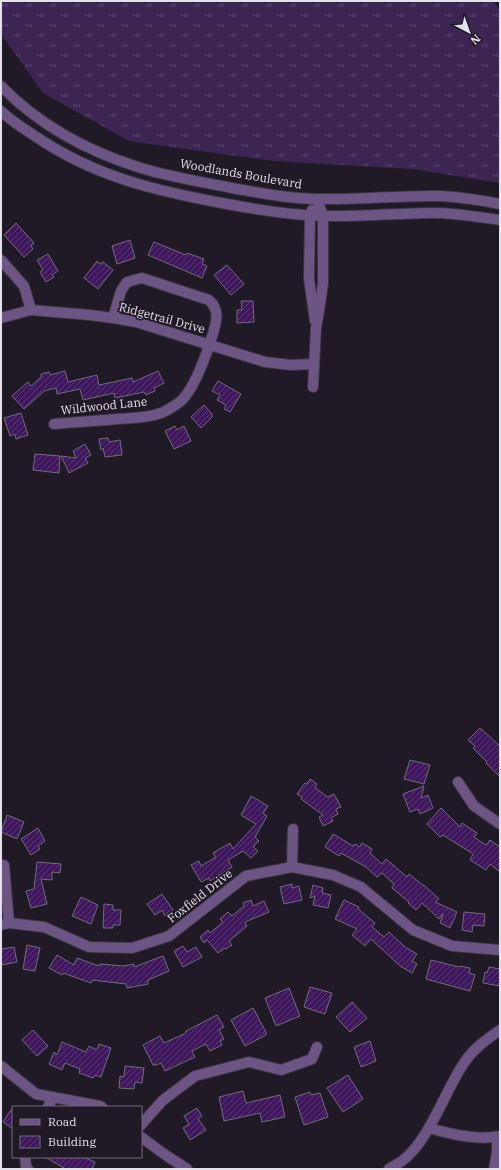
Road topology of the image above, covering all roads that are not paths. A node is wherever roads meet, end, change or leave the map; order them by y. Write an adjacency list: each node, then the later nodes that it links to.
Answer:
1 (1, 86): 3 (street, Woodlands Boulevard)
2 (1, 111): 5 (street)
3 (317, 199): 4 (street, Woodlands Boulevard); 5 (street); 6 (street)
4 (500, 204)
5 (310, 216): 6 (street); 12 (street)
6 (323, 216): 7 (street); 12 (street)
7 (500, 220)
8 (1, 260): 9 (street)
9 (31, 310): 10 (street, Ridgetrail Drive); 11 (street, Ridgetrail Drive)
10 (1, 318)
11 (113, 318): 13 (street, Ridgetrail Drive); 13 (street, Wildwood Lane)
12 (316, 328): 14 (street)
13 (209, 344): 14 (street, Ridgetrail Drive); 16 (street, Wildwood Lane)
14 (314, 364): 15 (street)
15 (313, 387)
16 (54, 424)
17 (458, 782): 18 (street)
18 (500, 824)
19 (293, 829): 21 (street)
20 (4, 865): 22 (street, Foxfield Drive)
21 (292, 867): 22 (street, Foxfield Drive); 23 (street, Foxfield Drive)
22 (5, 924)
23 (500, 950)
24 (500, 1030): 31 (street)
25 (317, 1047): 30 (street)
26 (1, 1066): 27 (street)
27 (53, 1097): 28 (street); 29 (street)
28 (48, 1106)
29 (100, 1106)
30 (142, 1124)
31 (429, 1128): 32 (street); 37 (street)
32 (498, 1136): 38 (street)
33 (142, 1138): 36 (street)
34 (25, 1158): 35 (street)
35 (28, 1169)
36 (187, 1169)
37 (389, 1169)
38 (494, 1169)

